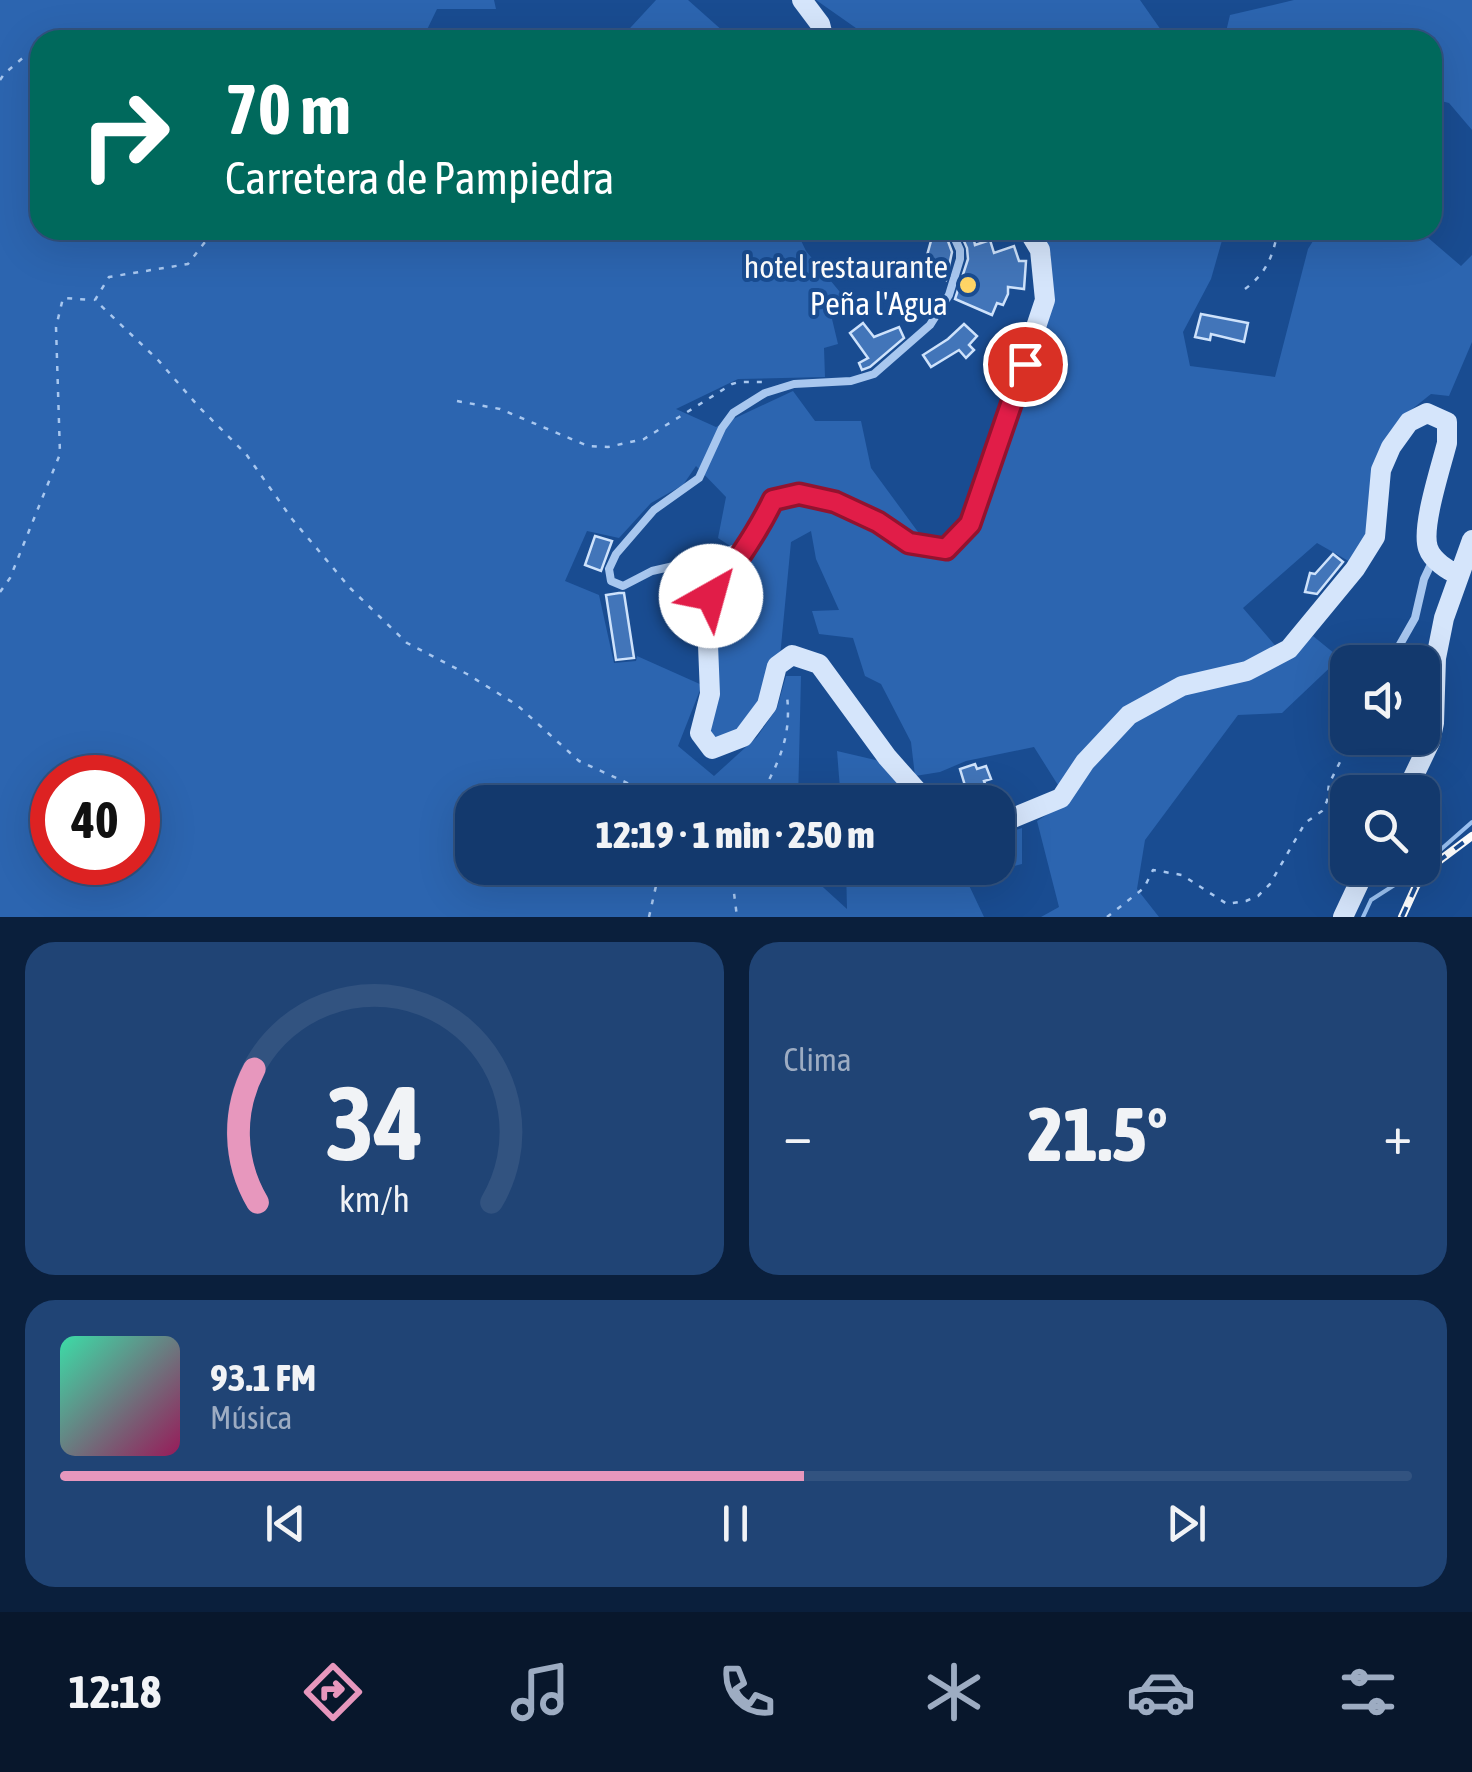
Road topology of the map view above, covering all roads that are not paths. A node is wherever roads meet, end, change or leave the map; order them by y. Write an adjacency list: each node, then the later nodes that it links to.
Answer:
1 (802, 0): 2 (street)
2 (817, 30)
3 (956, 240): 6 (lane)
4 (1034, 240): 6 (street)
5 (1472, 540): 8 (street)
6 (744, 552): 11 (street)
7 (1435, 558): 8 (street); 9 (lane); 12 (street)
8 (1459, 575): 10 (street)
9 (1400, 645)
10 (1414, 775)
11 (912, 785)
12 (1015, 817)
13 (1358, 885): 14 (street)
14 (1343, 917)

